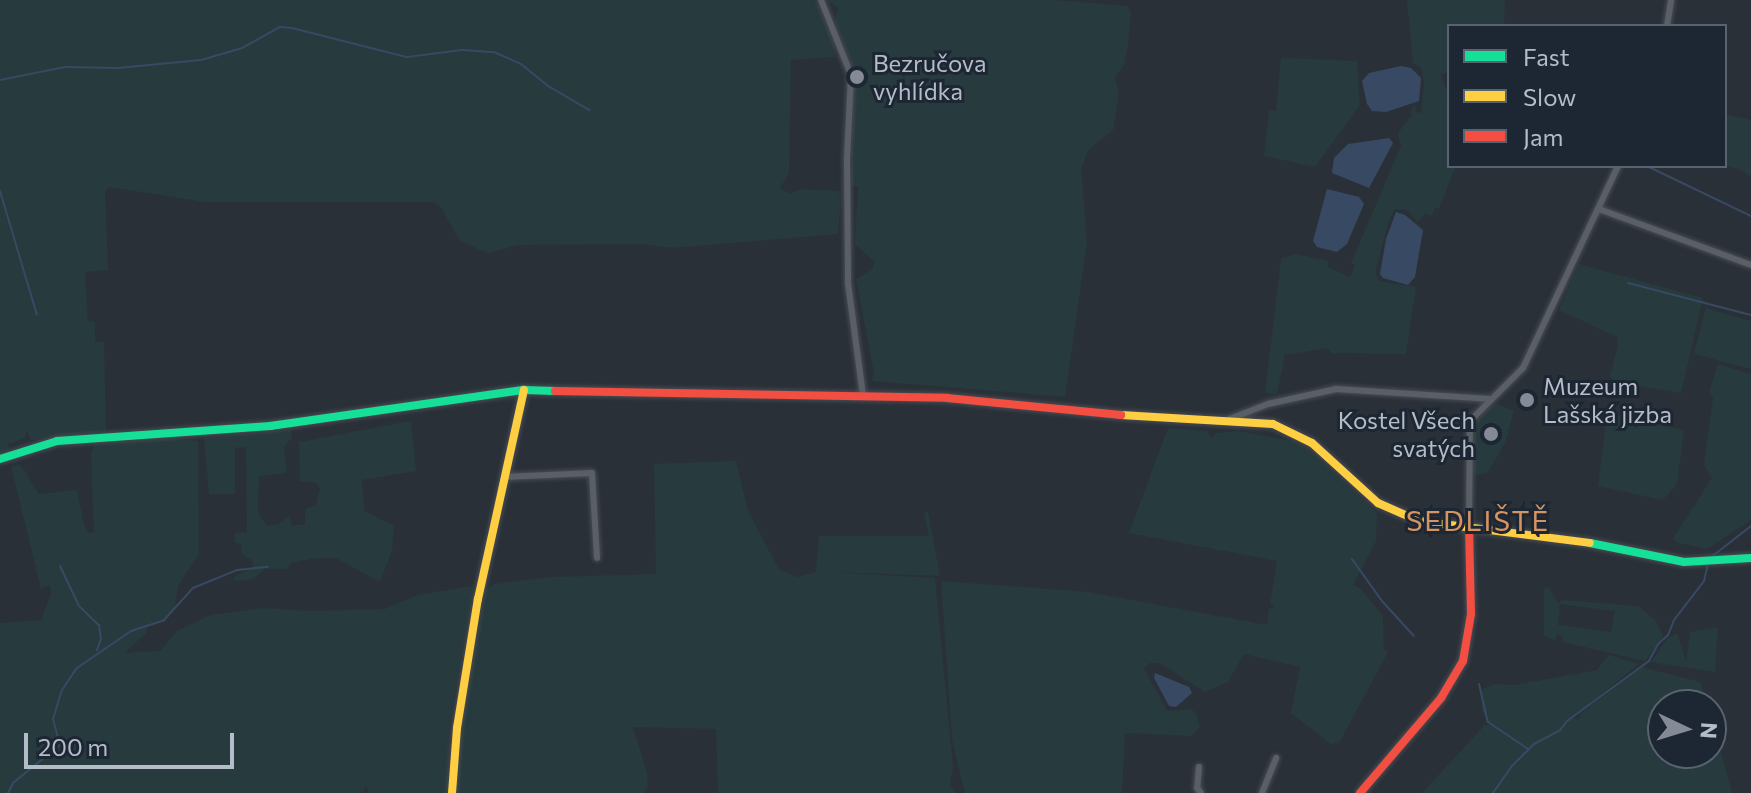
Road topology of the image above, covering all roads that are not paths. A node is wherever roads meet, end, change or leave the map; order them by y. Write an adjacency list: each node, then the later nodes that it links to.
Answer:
1 (821, 0): 8 (street)
2 (1671, 0): 3 (street)
3 (1667, 24)
4 (1617, 168): 5 (street)
5 (1599, 209): 6 (street); 9 (street)
6 (1751, 265)
7 (524, 390): 8 (main road); 11 (main road); 12 (main road)
8 (863, 395): 10 (main road)
9 (1489, 399): 10 (street); 13 (street)
10 (1227, 420): 13 (main road)
11 (0, 459)
12 (504, 477): 14 (street); 18 (main road)
13 (1469, 528): 15 (main road); 21 (main road)
14 (597, 558)
15 (1751, 558)
16 (1276, 758): 20 (street)
17 (1199, 767): 19 (street)
18 (452, 793)
19 (1201, 793)
20 (1262, 793)
21 (1360, 793)

